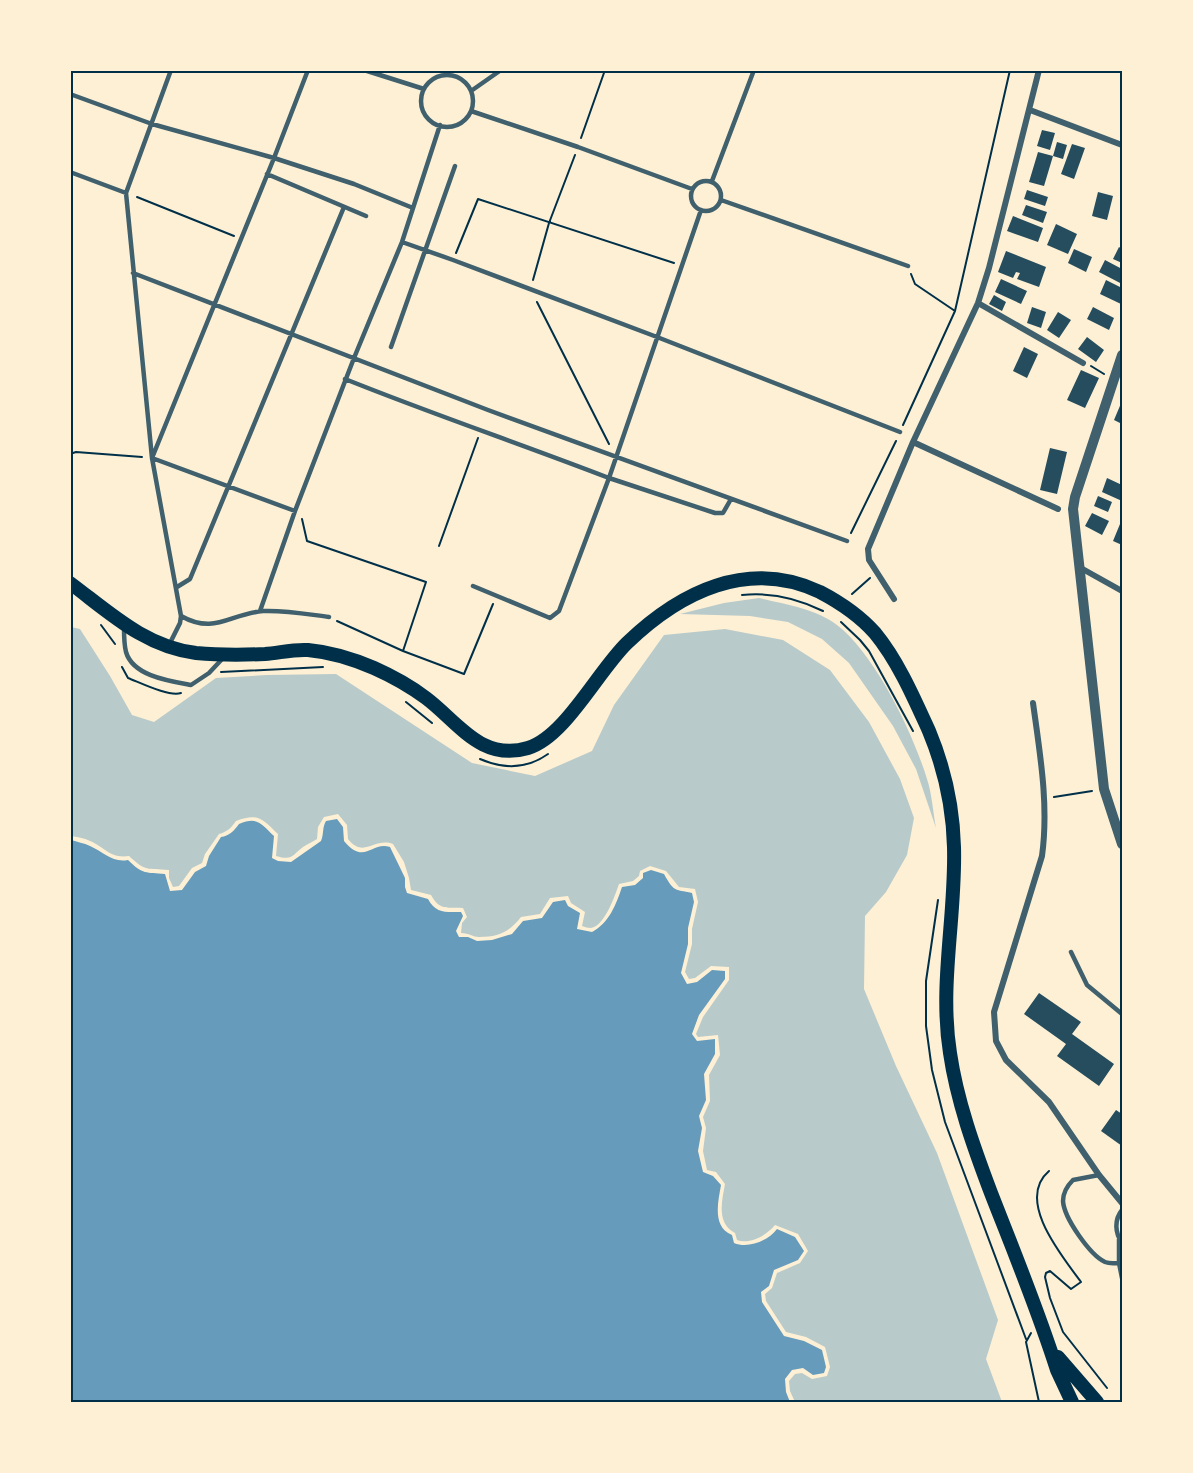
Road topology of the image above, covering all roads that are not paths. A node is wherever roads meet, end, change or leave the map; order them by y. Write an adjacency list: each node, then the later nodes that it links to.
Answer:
1 (171, 70): 14 (lane)
2 (308, 70): 17 (lane)
3 (364, 70): 9 (lane)
4 (459, 70): 8 (lane)
5 (501, 70): 10 (lane)
6 (754, 70): 21 (lane)
7 (1039, 70): 12 (street)
8 (457, 77): 9 (lane); 10 (lane)
9 (424, 89): 15 (lane)
10 (471, 91): 13 (lane)
11 (70, 94): 14 (lane)
12 (1030, 110): 16 (street); 33 (street)
13 (471, 111): 15 (lane); 22 (lane)
14 (152, 124): 17 (lane); 23 (lane)
15 (440, 125): 26 (lane)
16 (1122, 145)
17 (274, 158): 20 (lane); 26 (lane)
18 (455, 166): 30 (lane)
19 (70, 172): 23 (lane)
20 (267, 174): 25 (lane); 34 (lane)
21 (712, 181): 22 (lane); 24 (lane)
22 (692, 189): 27 (lane)
23 (126, 193): 32 (lane)
24 (721, 200): 27 (lane); 31 (lane)
25 (344, 207): 28 (lane); 35 (lane)
26 (413, 208): 29 (lane)
27 (701, 210): 36 (lane)
28 (366, 216)
29 (402, 242): 30 (lane); 39 (lane)
30 (426, 250): 36 (lane); 37 (lane)
31 (908, 266)
32 (133, 273): 34 (lane); 46 (lane)
33 (978, 303): 40 (street); 44 (street)
34 (214, 306): 35 (lane); 46 (lane)
35 (290, 333): 39 (lane); 48 (lane)
36 (657, 337): 43 (lane); 45 (lane)
37 (391, 347)
38 (1122, 355): 42 (street)
39 (354, 358): 41 (lane); 45 (lane)
40 (1083, 363)
41 (345, 379): 47 (lane); 51 (lane)
42 (1118, 382): 53 (street)
43 (900, 432)
44 (913, 442): 50 (street); 58 (street)
45 (615, 457): 47 (lane); 49 (lane)
46 (152, 458): 48 (lane); 56 (lane)
47 (609, 478): 49 (lane); 55 (lane)
48 (228, 487): 51 (lane); 56 (lane)
49 (730, 499): 52 (lane)
50 (1058, 509)
51 (295, 512): 59 (lane)
52 (847, 541)
53 (1079, 567): 57 (street); 66 (street)
54 (70, 583): 62 (main road)
55 (474, 586)
56 (177, 587): 60 (lane)
57 (1122, 591)
58 (894, 599)
59 (260, 611): 60 (lane); 61 (lane)
60 (181, 616): 63 (lane)
61 (328, 617)
62 (124, 625): 63 (main road); 64 (lane)
63 (169, 646): 64 (main road)
64 (226, 654): 75 (main road)
65 (1033, 703): 69 (street)
66 (1122, 844)
67 (1071, 952): 68 (lane)
68 (1122, 1014)
69 (1099, 1175): 70 (street); 73 (lane)
70 (1122, 1203)
71 (1122, 1210): 72 (lane)
72 (1121, 1241): 73 (lane)
73 (1119, 1263): 74 (lane)
74 (1122, 1278)
75 (1049, 1346): 76 (main road); 77 (main road)
76 (1068, 1400)
77 (1097, 1402)

